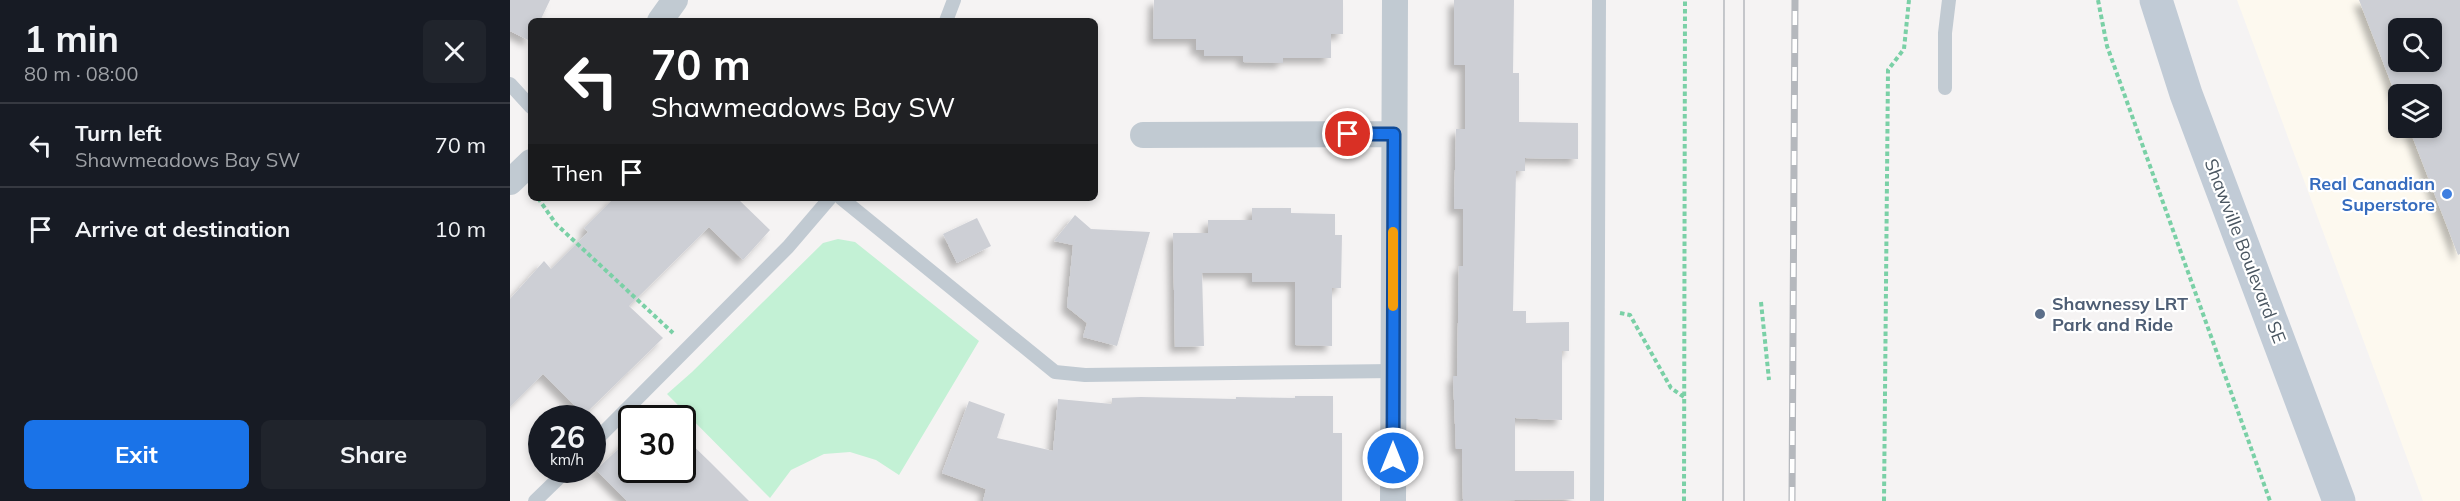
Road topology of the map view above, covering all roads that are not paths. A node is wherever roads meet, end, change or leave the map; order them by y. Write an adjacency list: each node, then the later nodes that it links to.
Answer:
1 (675, 0): 7 (street)
2 (954, 0): 8 (lane)
3 (1395, 0): 12 (street)
4 (1599, 0): 23 (lane)
5 (1948, 0): 10 (lane)
6 (2156, 0): 24 (street, Shawville Boulevard SE)
7 (662, 18)
8 (947, 18)
9 (510, 84): 11 (lane)
10 (1945, 88)
11 (528, 104)
12 (1394, 134): 13 (street); 18 (street)
13 (1143, 135)
14 (528, 165): 15 (street)
15 (510, 182)
16 (827, 201): 19 (lane)
17 (845, 201): 18 (lane)
18 (1393, 371): 22 (street)
19 (606, 430)
20 (554, 483): 21 (lane)
21 (535, 501)
22 (1393, 501)
23 (1598, 501)
24 (2339, 501)

